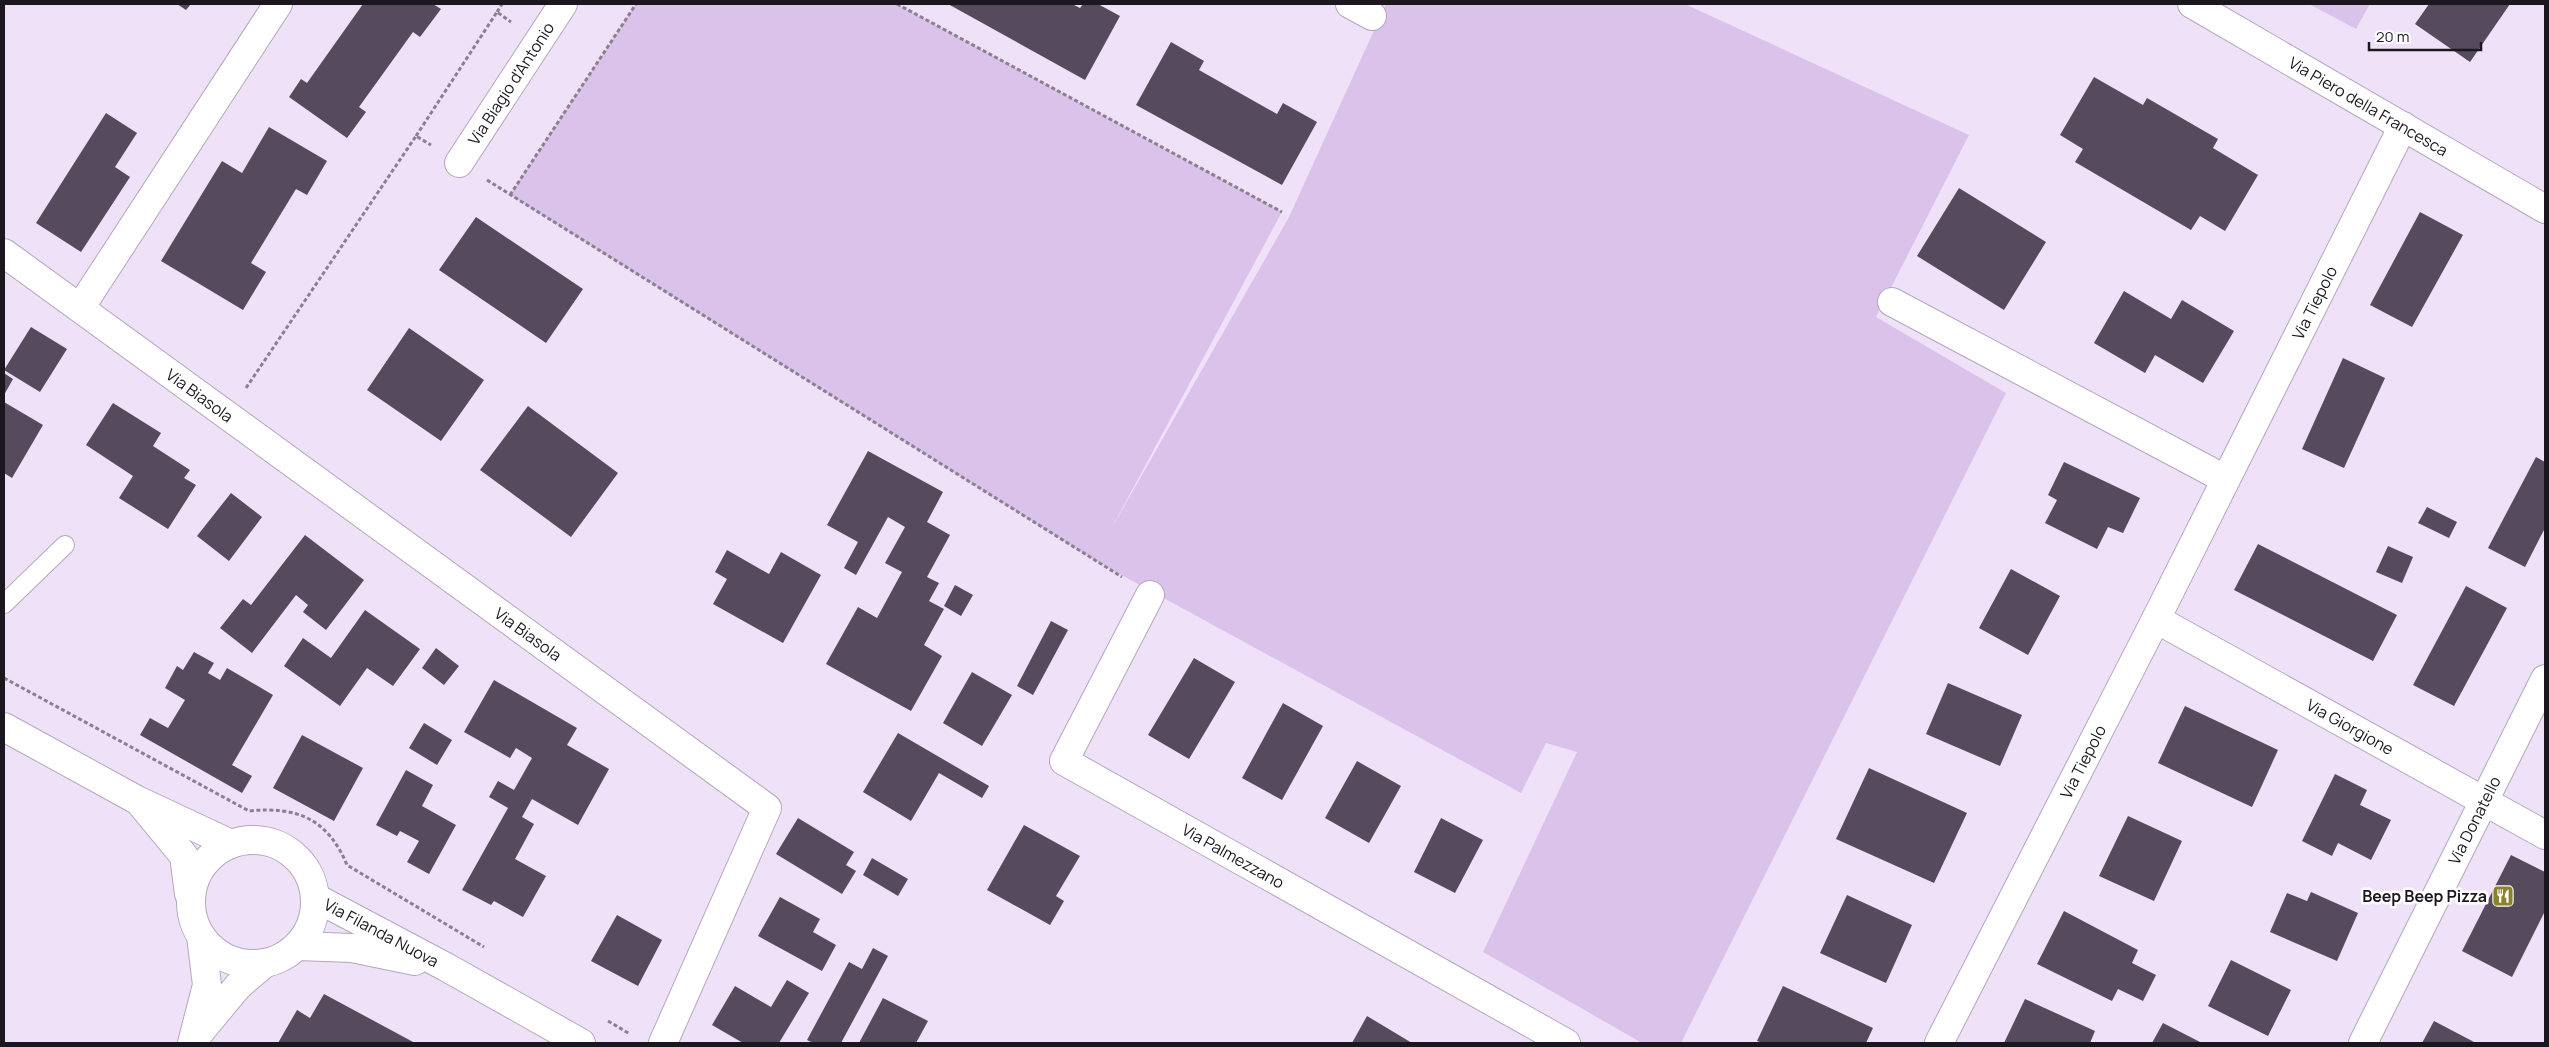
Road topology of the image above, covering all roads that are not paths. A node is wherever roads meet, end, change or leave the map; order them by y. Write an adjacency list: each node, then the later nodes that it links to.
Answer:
1 (278, 4): 9 (street)
2 (563, 4): 5 (street, Via Biagio d'Antonio)
3 (2192, 4): 4 (street, Via Piero della Francesca)
4 (2403, 126): 6 (street, Via Piero della Francesca); 10 (street, Via Tiepolo)
5 (459, 163)
6 (2545, 209)
7 (4, 253): 9 (street, Via Biasola)
8 (1892, 302): 10 (street)
9 (80, 308): 28 (street, Via Biasola)
10 (2225, 479): 14 (street, Via Tiepolo)
11 (64, 545): 13 (lane)
12 (1150, 595): 30 (street, Via Palmezzano)
13 (4, 604)
14 (2156, 619): 18 (street, Via Giorgione); 31 (street, Via Tiepolo)
15 (2545, 679): 18 (street, Via Donatello)
16 (4, 727): 17 (street)
17 (137, 800): 20 (street); 22 (street)
18 (2485, 803): 19 (street, Via Giorgione); 32 (street, Via Donatello)
19 (2545, 835)
20 (231, 844): 21 (street); 22 (street)
21 (316, 898): 24 (street); 26 (street, Via Filanda Nuova)
22 (191, 906): 23 (street)
23 (201, 936): 25 (street); 27 (street)
24 (298, 946): 25 (street); 26 (street, Via Filanda Nuova)
25 (265, 963): 27 (street)
26 (446, 967): 29 (street, Via Filanda Nuova)
27 (194, 1040)
28 (650, 1041)
29 (581, 1043)
30 (1566, 1043)
31 (1939, 1043)
32 (2363, 1043)

